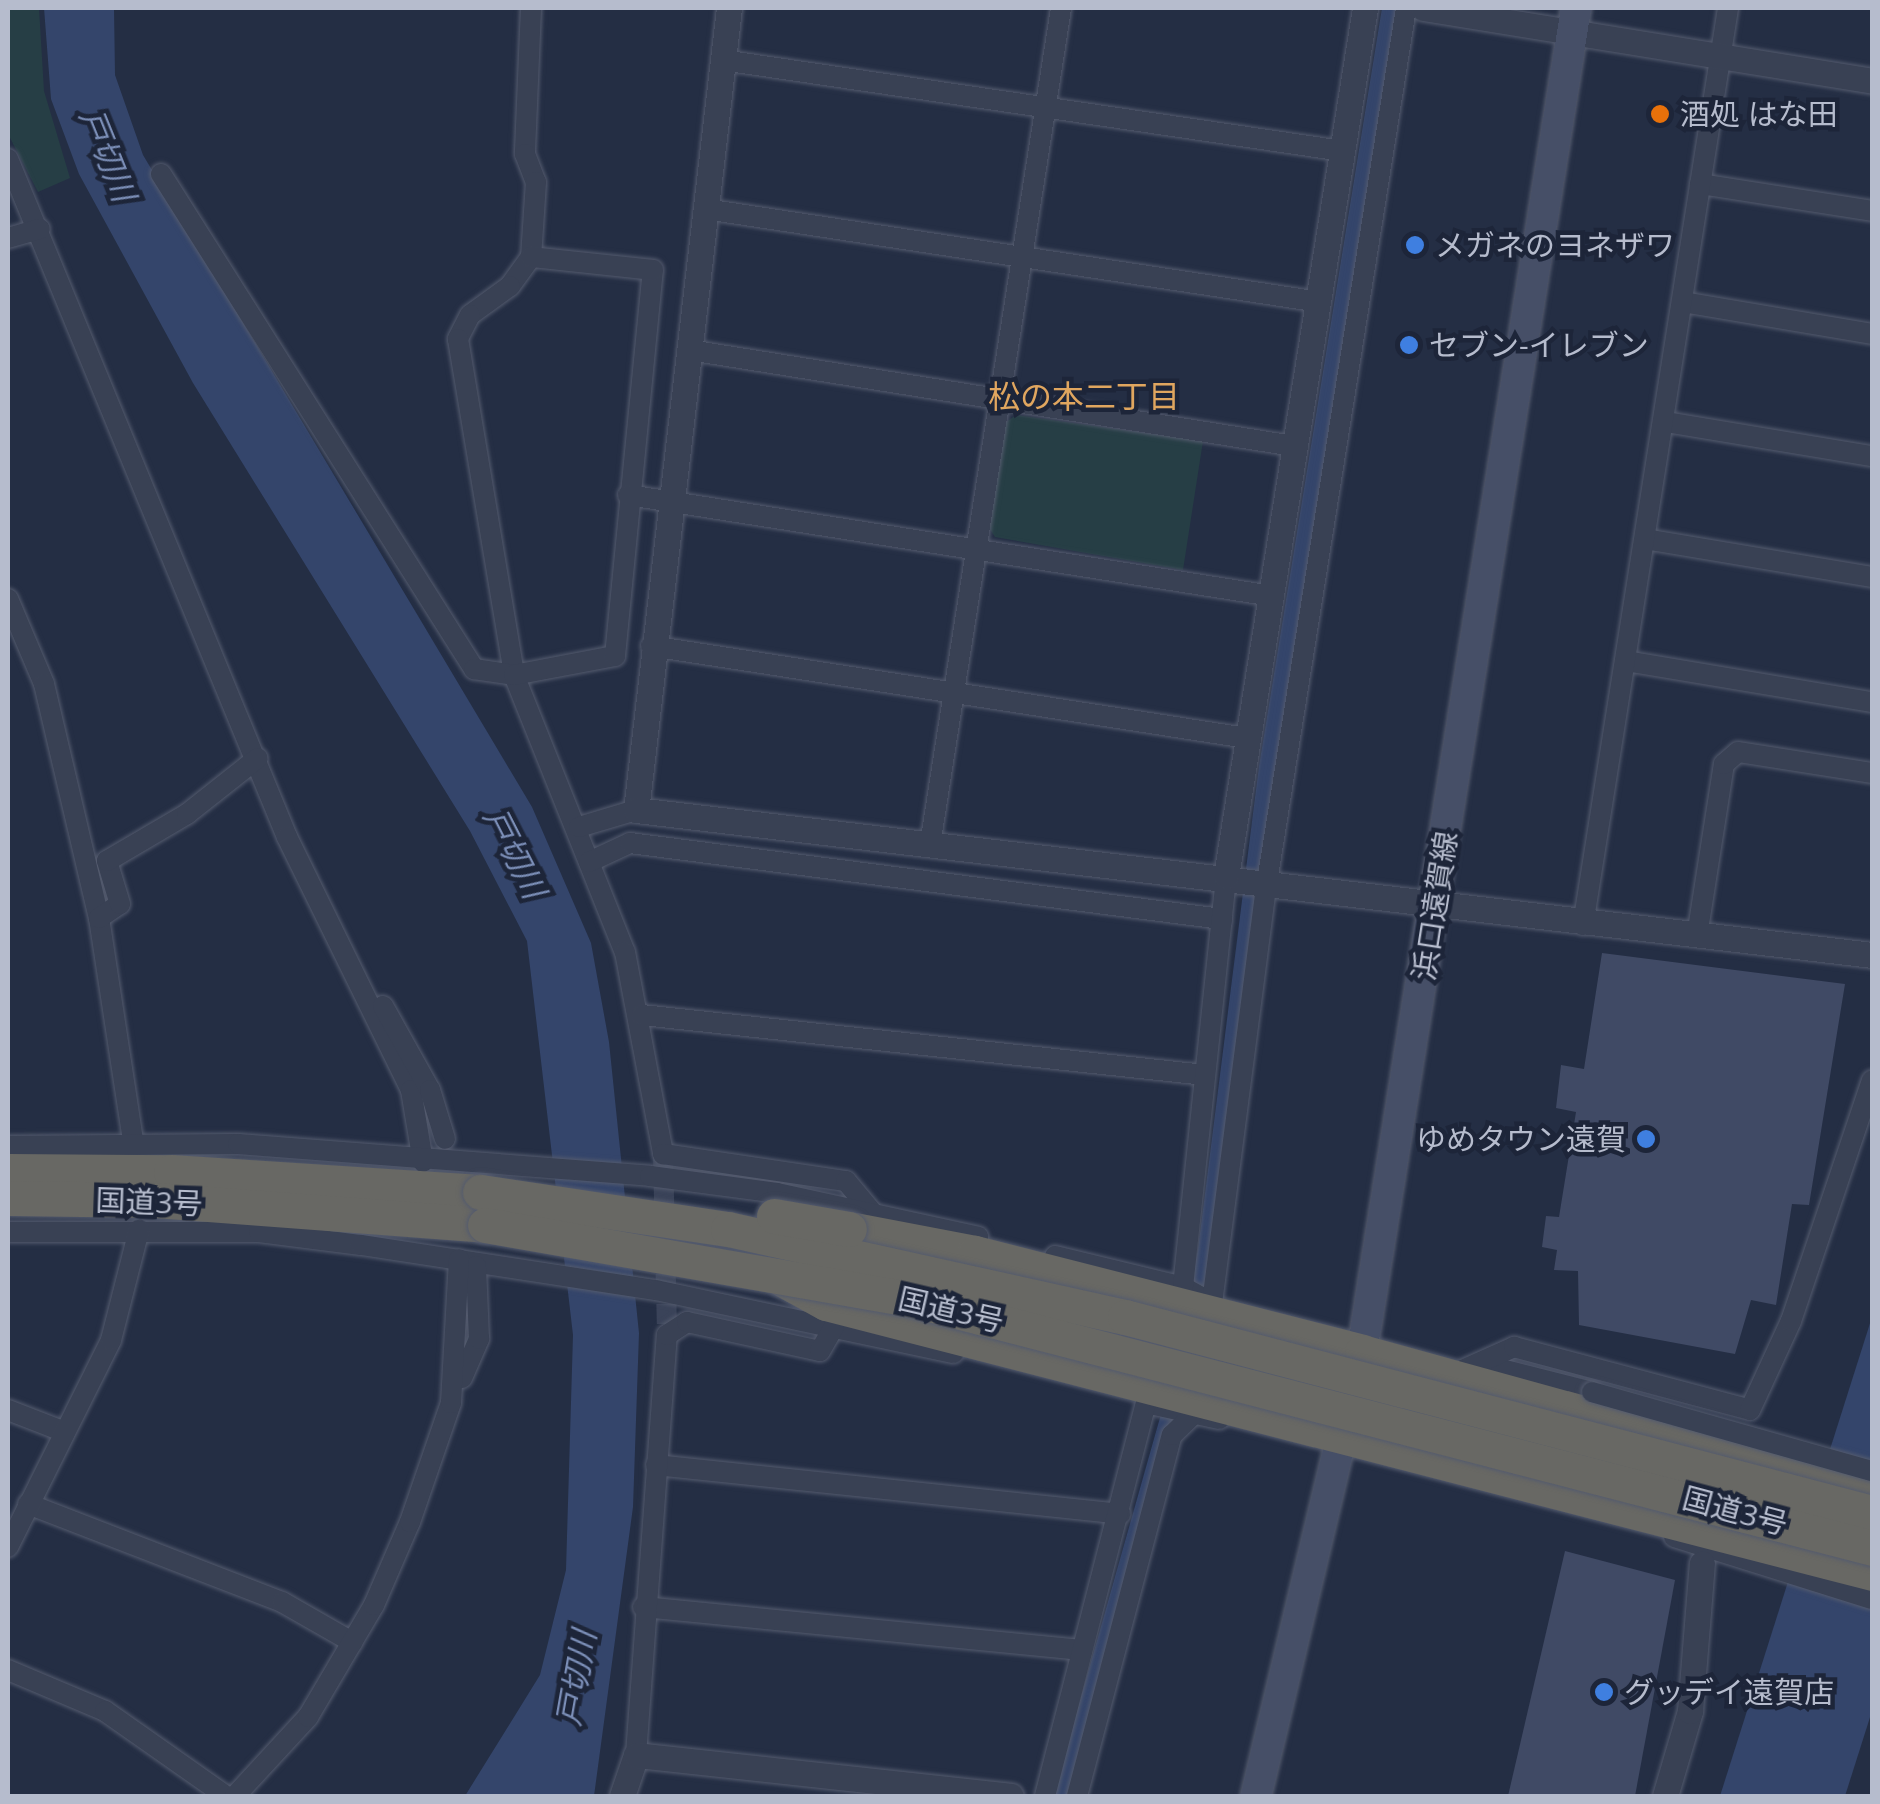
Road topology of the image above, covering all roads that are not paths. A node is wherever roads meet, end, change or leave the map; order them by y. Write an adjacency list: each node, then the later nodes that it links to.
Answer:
1 (530, 8): 22 (street)
2 (728, 8): 10 (street)
3 (1061, 8): 12 (street)
4 (1364, 8): 13 (street)
5 (1406, 8): 51 (street)
6 (1422, 8): 8 (street)
7 (1728, 8): 9 (street)
8 (1574, 20): 9 (street); 52 (main road, 浜口遠賀線)
9 (1719, 56): 11 (street); 16 (street)
10 (722, 60): 12 (street); 17 (street)
11 (1872, 81)
12 (1044, 104): 13 (street); 21 (street)
13 (1343, 151): 23 (street)
14 (8, 158): 19 (street)
15 (161, 174): 40 (street)
16 (1700, 184): 18 (street); 24 (street)
17 (705, 209): 21 (street); 26 (street)
18 (1872, 211)
19 (40, 228): 20 (street); 44 (street)
20 (8, 238)
21 (1019, 254): 23 (street); 27 (street)
22 (531, 257): 31 (street); 40 (street)
23 (1320, 302): 29 (street)
24 (1683, 302): 25 (street); 28 (street)
25 (1872, 334)
26 (689, 350): 27 (street); 32 (street)
27 (997, 397): 29 (street); 34 (street)
28 (1666, 422): 30 (street); 33 (street)
29 (1294, 446): 36 (street)
30 (1872, 456)
31 (628, 495): 32 (street); 40 (street)
32 (669, 499): 34 (street); 38 (street)
33 (1645, 539): 35 (street); 39 (street)
34 (976, 546): 36 (street); 41 (street)
35 (1872, 577)
36 (1272, 596): 43 (street)
37 (8, 600): 53 (street)
38 (651, 646): 41 (street); 46 (street)
39 (1626, 661): 42 (street); 55 (street)
40 (514, 675): 47 (street)
41 (954, 692): 43 (street); 48 (street)
42 (1872, 702)
43 (1247, 738): 50 (street)
44 (258, 758): 53 (street); 58 (street)
45 (1872, 772): 56 (street)
46 (636, 810): 47 (street); 48 (street)
47 (579, 828): 49 (street)
48 (930, 845): 50 (street)
49 (589, 862): 54 (street); 59 (street)
50 (1226, 876): 51 (street); 54 (street)
51 (1267, 882): 52 (street); 75 (street)
52 (1435, 908): 55 (street); 78 (main road, 浜口遠賀線)
53 (98, 918): 63 (street)
54 (1222, 919): 60 (street)
55 (1583, 925): 56 (street)
56 (1697, 936): 57 (street)
57 (1872, 955)
58 (364, 986): 62 (street); 65 (street)
59 (642, 1015): 60 (street); 69 (street)
60 (1205, 1075): 74 (street)
61 (1872, 1080): 79 (street)
62 (445, 1139)
63 (133, 1141): 64 (street); 65 (street)
64 (8, 1146)
65 (423, 1162): 67 (street)
66 (8, 1171): 67 (highway, 国道3号)
67 (494, 1195): 68 (highway, 国道3号); 69 (highway, bridge); 69 (street); 73 (highway, 国道3号, bridge); 91 (highway, 国道3号, bridge)
68 (8, 1198)
69 (860, 1220): 74 (street); 77 (highway)
70 (139, 1230): 71 (street); 72 (street); 85 (street)
71 (8, 1232)
72 (468, 1263): 76 (street); 99 (street)
73 (769, 1272): 76 (highway, bridge); 94 (highway, 国道3号, bridge)
74 (1183, 1287): 75 (street)
75 (1212, 1303): 77 (street)
76 (830, 1315): 81 (street); 82 (highway); 87 (street)
77 (1250, 1327): 78 (highway)
78 (1362, 1352): 80 (highway); 86 (main road, 浜口遠賀線)
79 (1486, 1365): 80 (street); 88 (street, bridge)
80 (1450, 1375): 89 (highway)
81 (1146, 1402): 84 (street); 92 (street)
82 (1238, 1405): 84 (street); 86 (highway)
83 (8, 1410): 85 (street)
84 (1192, 1416): 108 (street)
85 (66, 1432): 90 (street)
86 (1344, 1438): 95 (highway); 109 (main road, 浜口遠賀線)
87 (656, 1466): 92 (street); 98 (street)
88 (1872, 1471)
89 (1872, 1493)
90 (28, 1504): 93 (street); 99 (street)
91 (1872, 1513)
92 (1120, 1514): 100 (street)
93 (8, 1547)
94 (1872, 1548)
95 (1720, 1552): 96 (highway); 97 (street); 110 (street)
96 (1872, 1574)
97 (1872, 1599)
98 (643, 1607): 100 (street); 102 (street)
99 (352, 1642): 104 (street)
100 (1082, 1650): 107 (street)
101 (8, 1670): 103 (street)
102 (636, 1755): 105 (street); 106 (street)
103 (226, 1796)
104 (234, 1796)
105 (622, 1796)
106 (1011, 1796)
107 (1044, 1796)
108 (1077, 1796)
109 (1256, 1796)
110 (1665, 1796)

